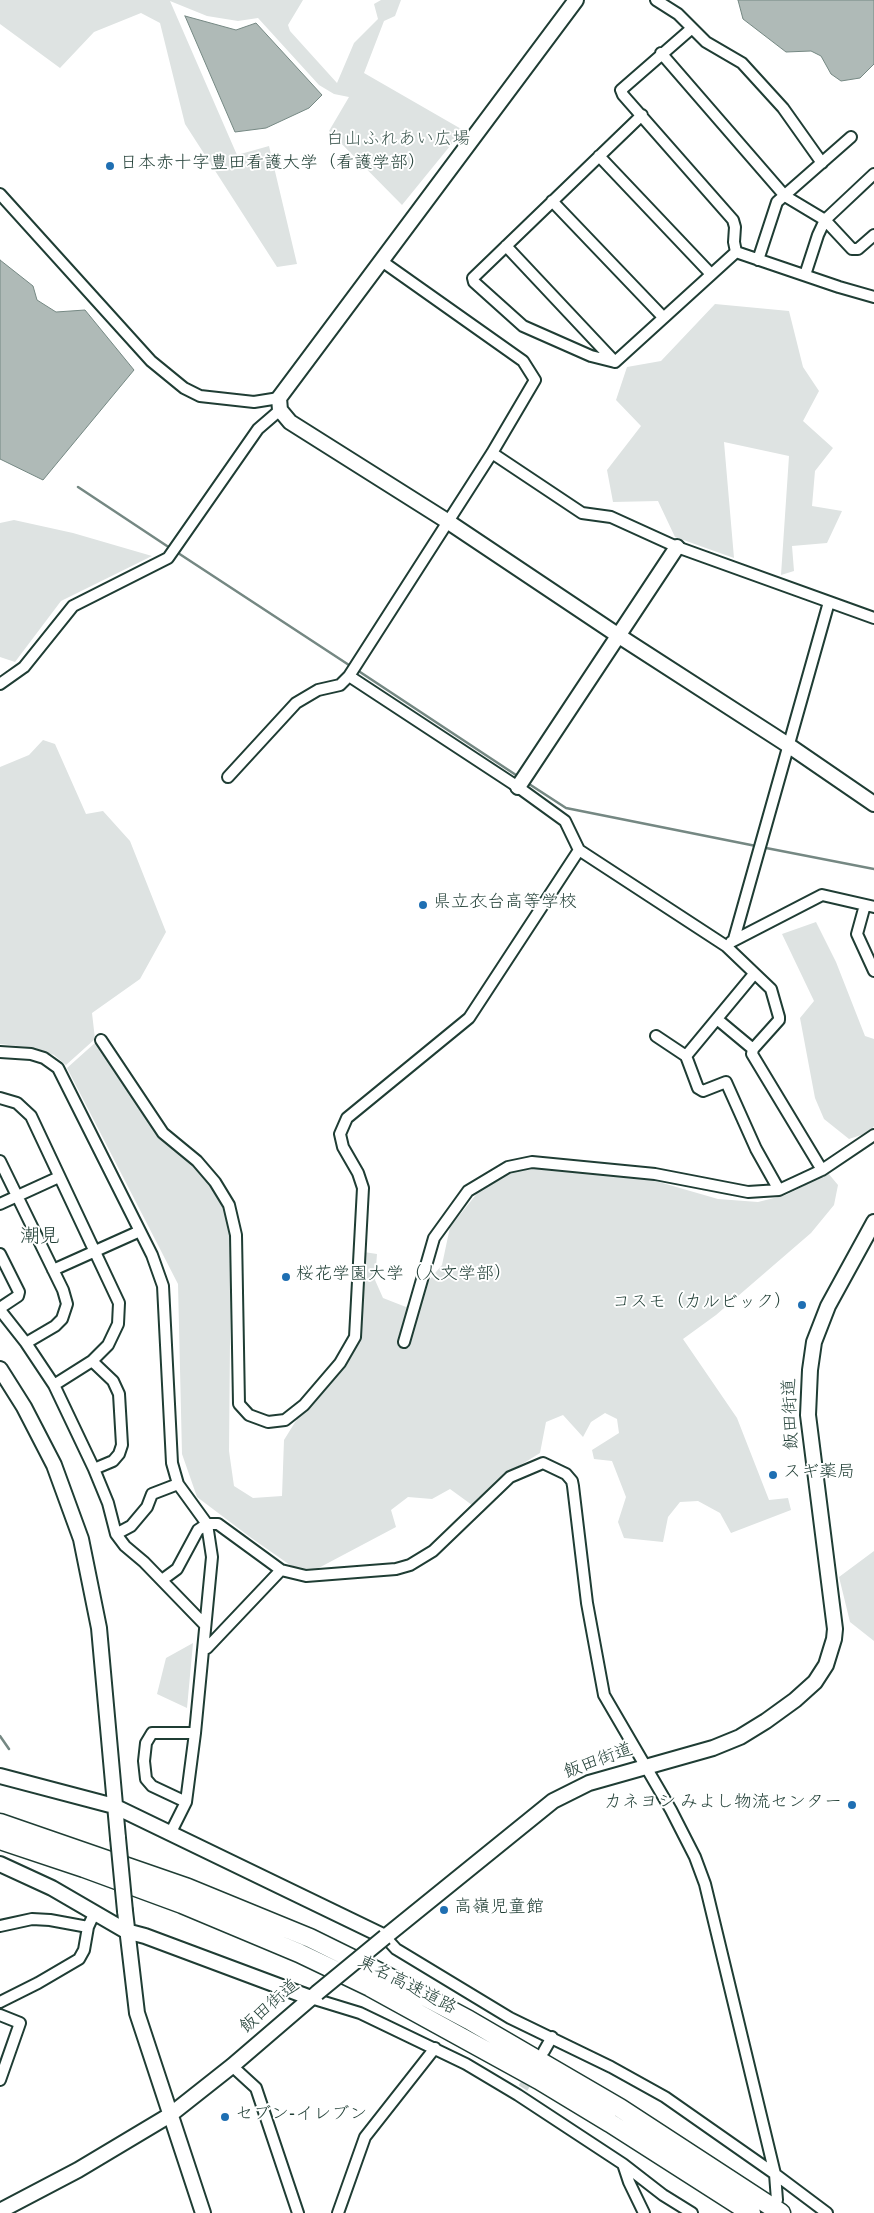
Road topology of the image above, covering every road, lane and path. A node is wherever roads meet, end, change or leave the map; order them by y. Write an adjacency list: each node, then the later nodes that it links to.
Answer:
1 (576, 0): 18 (street)
2 (656, 0): 3 (street)
3 (691, 29): 4 (street); 8 (street)
4 (661, 53): 5 (street); 11 (street)
5 (642, 115): 7 (street); 16 (street)
6 (851, 137): 8 (street)
7 (599, 156): 12 (street); 19 (street)
8 (822, 163): 11 (street)
9 (874, 174): 13 (street)
10 (0, 194): 24 (street)
11 (785, 196): 13 (street); 17 (street)
12 (552, 202): 15 (street); 22 (street)
13 (825, 220): 14 (street); 20 (street)
14 (874, 235)
15 (506, 246): 23 (street); 23 (street)
16 (736, 252): 17 (street); 19 (street)
17 (758, 260): 20 (street)
18 (383, 262): 24 (street); 25 (street)
19 (710, 273): 22 (street)
20 (805, 275): 21 (street)
21 (874, 296)
22 (663, 317): 23 (street)
23 (615, 362)
24 (280, 404): 26 (street); 32 (street)
25 (492, 453): 26 (street); 27 (street)
26 (447, 521): 30 (street); 31 (street)
27 (677, 547): 28 (street); 30 (street)
28 (829, 602): 29 (street); 33 (street)
29 (874, 618)
30 (619, 636): 33 (street); 35 (street)
31 (349, 676): 34 (street); 35 (street)
32 (0, 684)
33 (788, 745): 36 (street); 39 (street)
34 (228, 777)
35 (518, 787): 37 (street)
36 (874, 804)
37 (579, 850): 39 (street); 44 (street)
38 (869, 906): 39 (street); 40 (street)
39 (730, 943): 41 (street)
40 (873, 966)
41 (754, 974): 42 (street); 45 (street)
42 (717, 1019): 45 (street); 47 (street)
43 (656, 1036): 47 (street)
44 (101, 1040)
45 (753, 1049): 51 (street)
46 (0, 1052): 57 (street)
47 (686, 1056): 53 (street)
48 (0, 1098): 52 (street)
49 (874, 1135): 51 (street)
50 (0, 1161): 54 (street)
51 (822, 1170): 53 (street)
52 (58, 1177): 54 (street); 58 (street)
53 (779, 1190): 62 (street)
54 (16, 1196): 55 (street); 60 (street)
55 (0, 1204)
56 (874, 1222): 76 (street, 飯田街道)
57 (140, 1231): 58 (street); 68 (street)
58 (94, 1252): 60 (street); 64 (street)
59 (0, 1254): 61 (street)
60 (52, 1270): 63 (street)
61 (0, 1309): 63 (street)
62 (404, 1342)
63 (26, 1343): 66 (street)
64 (92, 1361): 66 (street); 67 (street)
65 (0, 1369): 79 (street)
66 (54, 1385): 67 (street)
67 (94, 1469): 70 (street)
68 (178, 1484): 69 (street); 70 (street)
69 (207, 1524): 71 (street); 72 (street); 73 (street)
70 (116, 1534): 72 (street)
71 (280, 1570): 74 (street); 76 (street)
72 (162, 1580): 73 (street)
73 (205, 1625): 74 (street)
74 (203, 1650): 75 (street)
75 (195, 1733): 78 (street); 78 (street)
76 (646, 1766): 88 (street, 飯田街道); 99 (street)
77 (0, 1776): 79 (street)
78 (186, 1802): 81 (street)
79 (114, 1806): 81 (street); 87 (street, bridge)
80 (0, 1823): 100 (highway, 東名高速道路)
81 (171, 1832): 88 (street)
82 (0, 1840): 107 (highway, 東名高速道路)
83 (0, 1864): 84 (street)
84 (94, 1914): 86 (street); 87 (street)
85 (0, 1926): 86 (street)
86 (88, 1927): 90 (street)
87 (126, 1931): 89 (street); 97 (street)
88 (385, 1937): 89 (street, 飯田街道, bridge); 92 (street)
89 (314, 1995): 93 (street); 95 (street, 飯田街道)
90 (0, 2002)
91 (0, 2015): 96 (street)
92 (552, 2038): 94 (street); 99 (street)
93 (435, 2048): 98 (street); 104 (street)
94 (544, 2051)
95 (232, 2066): 97 (street, 飯田街道); 103 (street)
96 (0, 2080)
97 (170, 2115): 101 (street, 飯田街道); 102 (street)
98 (623, 2164): 105 (street); 106 (street)
99 (775, 2174): 100 (street); 108 (street)
100 (779, 2206)
101 (0, 2211)
102 (202, 2213)
103 (298, 2213)
104 (338, 2213)
105 (644, 2213)
106 (692, 2213)
107 (751, 2213)
108 (827, 2213)

